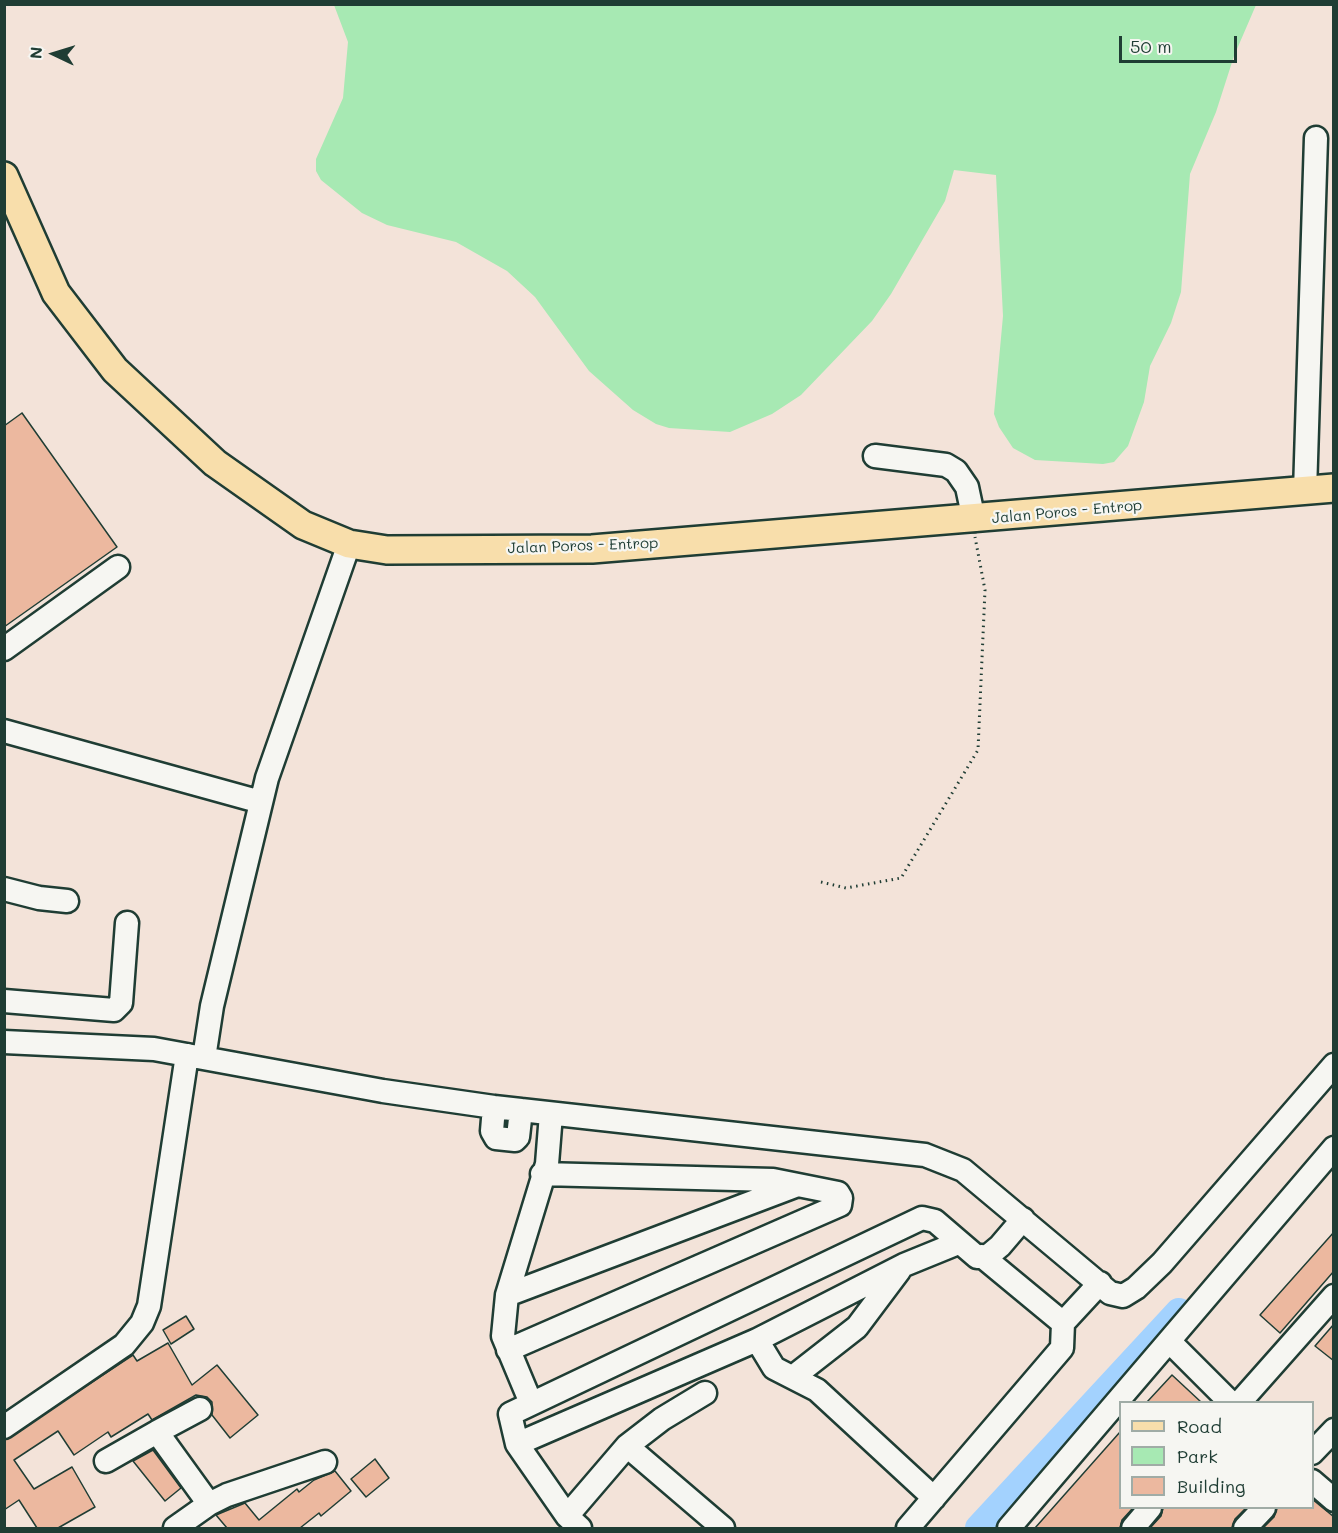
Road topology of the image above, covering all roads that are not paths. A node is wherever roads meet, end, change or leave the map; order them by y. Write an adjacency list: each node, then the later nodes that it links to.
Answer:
1 (1316, 138): 5 (street)
2 (4, 176): 7 (main road, Jalan Poros - Entrop)
3 (875, 456): 6 (street)
4 (1334, 488): 5 (main road, Jalan Poros - Entrop)
5 (1305, 492): 6 (main road, Jalan Poros - Entrop)
6 (974, 520): 7 (main road, Jalan Poros - Entrop)
7 (349, 544): 11 (street)
8 (118, 567): 9 (street)
9 (4, 649)
10 (4, 730): 11 (street)
11 (261, 802): 17 (street)
12 (4, 889): 13 (street)
13 (67, 901)
14 (127, 923): 15 (street)
15 (4, 1001)
16 (4, 1042): 17 (street)
17 (190, 1064): 19 (street); 41 (street)
18 (1334, 1065): 31 (street)
19 (494, 1107): 20 (street); 20 (street)
20 (521, 1110): 21 (street)
21 (551, 1114): 23 (street); 25 (street)
22 (1334, 1148): 33 (street)
23 (542, 1174): 24 (street); 29 (street)
24 (796, 1185): 29 (street); 34 (street)
25 (1016, 1229): 27 (street); 31 (street)
26 (958, 1243): 27 (street); 28 (street); 39 (street)
27 (982, 1256): 31 (street)
28 (904, 1265): 32 (street); 35 (street)
29 (507, 1295): 34 (street)
30 (1334, 1296): 38 (street)
31 (1081, 1303): 50 (street)
32 (757, 1340): 35 (street); 44 (street)
33 (1170, 1342): 37 (street); 59 (street)
34 (508, 1350): 39 (street)
35 (793, 1377): 50 (street)
36 (705, 1393): 45 (street)
37 (1229, 1401)
38 (1241, 1401)
39 (531, 1403): 44 (street)
40 (200, 1409): 43 (street)
41 (4, 1427)
42 (1334, 1430): 46 (street)
43 (157, 1432): 47 (street); 52 (street)
44 (517, 1444): 55 (street)
45 (627, 1446): 55 (street); 57 (street)
46 (1314, 1451)
47 (106, 1461)
48 (325, 1462): 52 (street)
49 (1314, 1483): 51 (street)
50 (934, 1498): 58 (street)
51 (1334, 1500)
52 (208, 1504): 56 (street)
53 (1149, 1509): 60 (street)
54 (1263, 1509): 61 (street)
55 (574, 1522)
56 (178, 1528)
57 (723, 1528)
58 (908, 1528)
59 (1009, 1528)
60 (1132, 1528)
61 (1245, 1528)

